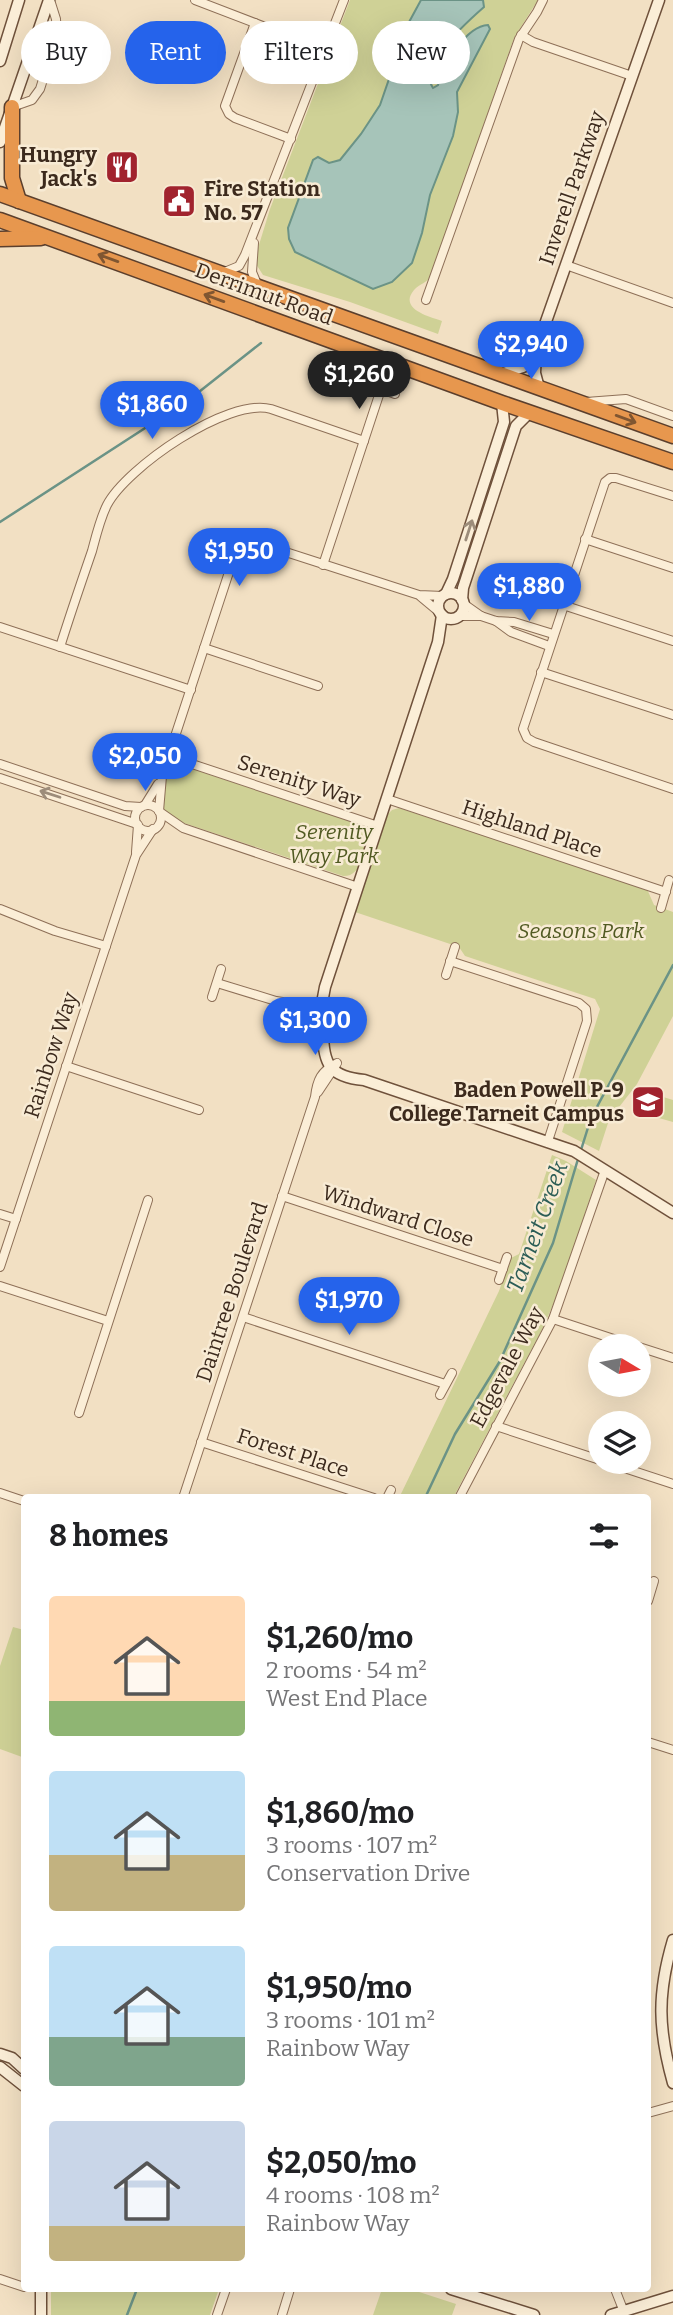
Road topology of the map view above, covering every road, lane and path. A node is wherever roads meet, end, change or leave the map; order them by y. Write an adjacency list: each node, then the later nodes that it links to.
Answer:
1 (19, 0): 10 (street)
2 (49, 0): 14 (street); 14 (street)
3 (195, 0): 7 (street)
4 (344, 0): 8 (street)
5 (542, 0): 9 (street)
6 (659, 0): 12 (street, Inverell Parkway)
7 (250, 21)
8 (336, 21)
9 (521, 35): 12 (street); 26 (street)
10 (0, 61)
11 (240, 63): 15 (street)
12 (632, 76): 23 (street, Inverell Parkway)
13 (312, 84): 15 (street)
14 (12, 107): 16 (street); 18 (highway)
15 (291, 139): 20 (street)
16 (0, 142)
17 (0, 194): 18 (highway, Derrimut Road)
18 (19, 201): 24 (highway, Derrimut Road)
19 (0, 220): 21 (highway, Derrimut Road)
20 (258, 226): 24 (street); 25 (street)
21 (53, 238): 22 (highway); 35 (highway, Derrimut Road, one-way to 21)
22 (0, 239)
23 (566, 265): 27 (street); 28 (street, Inverell Parkway)
24 (220, 273): 25 (highway, Derrimut Road)
25 (260, 288): 29 (highway, Derrimut Road)
26 (426, 300)
27 (673, 303)
28 (536, 350): 29 (street); 31 (street, Inverell Parkway)
29 (500, 374): 31 (highway, Derrimut Road)
30 (367, 384): 32 (street)
31 (539, 388): 34 (highway, Derrimut Road)
32 (381, 389): 33 (street); 39 (street)
33 (395, 394)
34 (580, 402): 37 (street); 38 (highway, Derrimut Road, one-way to 38)
35 (502, 403): 36 (highway, Derrimut Road); 46 (street, one-way to 35)
36 (529, 412): 40 (highway, Derrimut Road); 47 (street)
37 (673, 416)
38 (673, 436)
39 (364, 441): 43 (street); 58 (street)
40 (673, 462)
41 (673, 496): 42 (street)
42 (585, 539): 44 (street); 48 (street)
43 (323, 565): 45 (street); 59 (street)
44 (673, 568)
45 (419, 595): 46 (street); 49 (street)
46 (445, 595): 47 (street); 49 (street)
47 (463, 602): 49 (street); 50 (street)
48 (563, 605): 54 (street); 56 (street)
49 (448, 615): 50 (street); 69 (street)
50 (481, 616): 51 (street)
51 (496, 621): 52 (street); 55 (street)
52 (525, 625): 54 (street); 55 (street)
53 (0, 627): 58 (street)
54 (554, 634): 57 (street)
55 (521, 636): 57 (street)
56 (673, 641)
57 (550, 646): 60 (street)
58 (60, 647): 62 (street)
59 (204, 648): 61 (street); 62 (street)
60 (541, 672): 63 (street); 68 (street)
61 (318, 686)
62 (191, 690): 64 (street)
63 (673, 715)
64 (168, 756): 66 (street); 73 (street, Serenity Way)
65 (0, 764): 70 (street)
66 (162, 776): 70 (street); 71 (street)
67 (0, 778): 72 (street, one-way to 67)
68 (673, 789)
69 (387, 799): 73 (street); 79 (street, Highland Place)
70 (143, 806): 71 (street); 72 (street)
71 (160, 812): 74 (street); 75 (street)
72 (138, 825): 75 (street); 76 (street, Rainbow Way)
73 (378, 825): 78 (street)
74 (183, 828): 75 (street); 78 (street)
75 (154, 829): 76 (street, Rainbow Way)
76 (136, 855): 82 (street, Rainbow Way)
77 (669, 880): 79 (street)
78 (358, 887): 89 (street)
79 (666, 892): 80 (street)
80 (661, 908)
81 (0, 909): 82 (street)
82 (106, 946): 90 (street, Rainbow Way)
83 (455, 947): 84 (street)
84 (450, 961): 86 (street); 93 (street)
85 (221, 969): 87 (street)
86 (446, 975)
87 (216, 983): 88 (street); 89 (street)
88 (212, 997)
89 (321, 1009): 91 (street)
90 (66, 1066): 92 (street); 99 (street, Rainbow Way)
91 (333, 1067): 93 (street); 95 (street, Daintree Boulevard)
92 (199, 1110)
93 (548, 1141): 94 (street)
94 (605, 1170): 97 (street); 106 (street, Edgevale Way)
95 (282, 1196): 102 (street, Windward Close); 105 (street, Daintree Boulevard)
96 (148, 1200): 107 (street)
97 (673, 1213)
98 (0, 1214): 99 (street)
99 (16, 1219): 101 (street, Rainbow Way)
100 (508, 1257): 102 (street)
101 (0, 1267)
102 (503, 1269): 103 (street)
103 (499, 1280)
104 (0, 1286): 107 (street)
105 (243, 1317): 112 (street); 116 (street, Daintree Boulevard)
106 (553, 1319): 108 (street); 115 (street, Edgevale Way)
107 (108, 1321): 114 (street)
108 (600, 1334)
109 (651, 1351): 110 (street)
110 (673, 1358)
111 (452, 1373): 112 (street)
112 (445, 1384): 113 (street)
113 (440, 1395)
114 (79, 1413)
115 (496, 1426): 117 (street); 123 (street, Edgevale Way)
116 (201, 1441): 121 (street, Daintree Boulevard); 122 (street, Forest Place)
117 (588, 1456)
118 (640, 1474): 119 (street)
119 (673, 1485)
120 (0, 1493): 124 (street)
121 (184, 1494)
122 (362, 1494)
123 (461, 1494)
124 (21, 1500)
125 (654, 1581): 126 (street)
126 (651, 1591)
127 (651, 1743): 128 (street)
128 (673, 1750)
129 (673, 1940): 131 (street)
130 (0, 2054): 132 (street)
131 (670, 2059): 134 (street)
132 (21, 2066)
133 (0, 2067): 135 (street)
134 (673, 2082)
135 (21, 2084)
136 (673, 2106): 137 (street)
137 (651, 2112)
138 (0, 2280): 139 (street)
139 (21, 2286)
140 (41, 2292): 147 (street)
141 (225, 2292): 148 (street)
142 (289, 2292): 149 (street)
143 (461, 2292): 150 (street)
144 (616, 2292): 146 (street)
145 (673, 2296): 146 (street)
146 (624, 2312): 151 (street)
147 (41, 2315)
148 (217, 2315)
149 (282, 2315)
150 (534, 2315)
151 (611, 2315)

